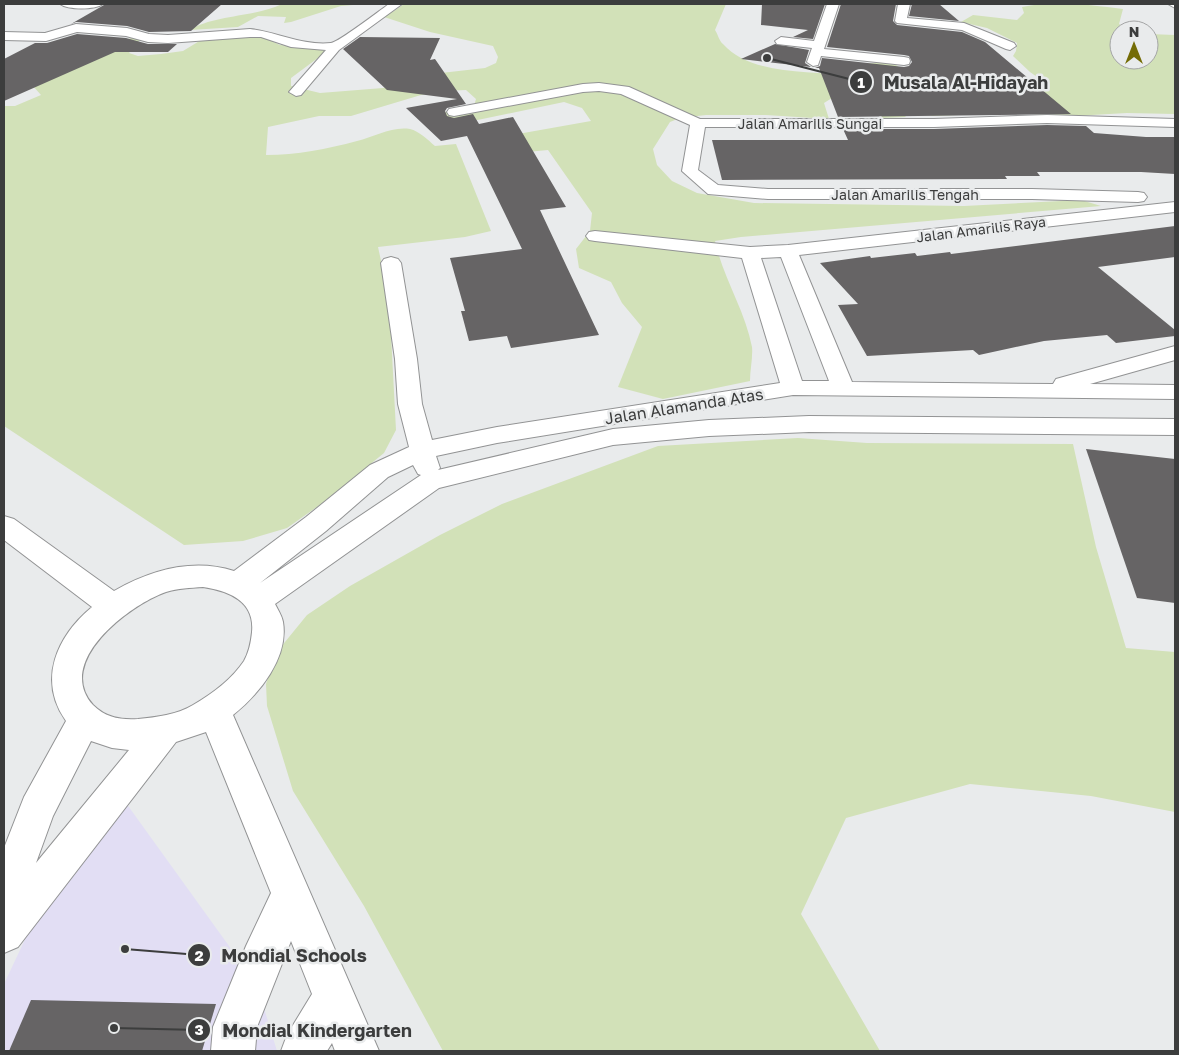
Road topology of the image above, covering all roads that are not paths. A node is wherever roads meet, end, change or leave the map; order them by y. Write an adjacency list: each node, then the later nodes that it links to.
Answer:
1 (66, 4): 2 (street)
2 (90, 4): 6 (street)
3 (396, 4): 11 (street)
4 (833, 4): 13 (street)
5 (904, 4): 10 (street)
6 (76, 28): 8 (street); 11 (street)
7 (4, 36): 8 (street)
8 (46, 37): 12 (street)
9 (780, 41): 13 (street)
10 (1010, 46)
11 (335, 47): 15 (street)
12 (4, 50)
13 (816, 53): 14 (street)
14 (904, 61)
15 (296, 92)
16 (454, 112): 17 (street, Jalan Amarilis Sungai)
17 (698, 123): 18 (street, Jalan Amarilis Sungai); 19 (street, Jalan Amarilis Tengah)
18 (1175, 124)
19 (1168, 203): 21 (street, Jalan Amarilis Raya)
20 (595, 236): 22 (street, Jalan Amarilis Raya)
21 (788, 251): 22 (street, Jalan Amarilis Raya); 24 (street)
22 (750, 253): 24 (street)
23 (391, 263): 31 (street)
24 (792, 316): 26 (street); 27 (street)
25 (1175, 353): 28 (street)
26 (793, 388): 27 (street, Jalan Alamanda Atas); 31 (street, Jalan Alamanda Atas)
27 (844, 389): 28 (street, Jalan Alamanda Atas)
28 (1037, 392): 29 (street, Jalan Alamanda Atas)
29 (1175, 392)
30 (1175, 427): 32 (street, Jalan Alamanda Atas)
31 (421, 450): 32 (street); 34 (street, Jalan Alamanda Atas)
32 (431, 481): 34 (street, Jalan Alamanda Atas)
33 (4, 526): 35 (street)
34 (249, 592): 35 (street); 36 (street)
35 (113, 606): 37 (street)
36 (214, 710): 38 (street); 39 (street)
37 (84, 720): 38 (street); 40 (street)
38 (165, 731): 41 (street)
39 (291, 894): 42 (street); 43 (street)
40 (4, 897)
41 (4, 933)
42 (334, 998): 44 (street); 45 (street)
43 (234, 1051)
44 (303, 1051)
45 (356, 1051)

